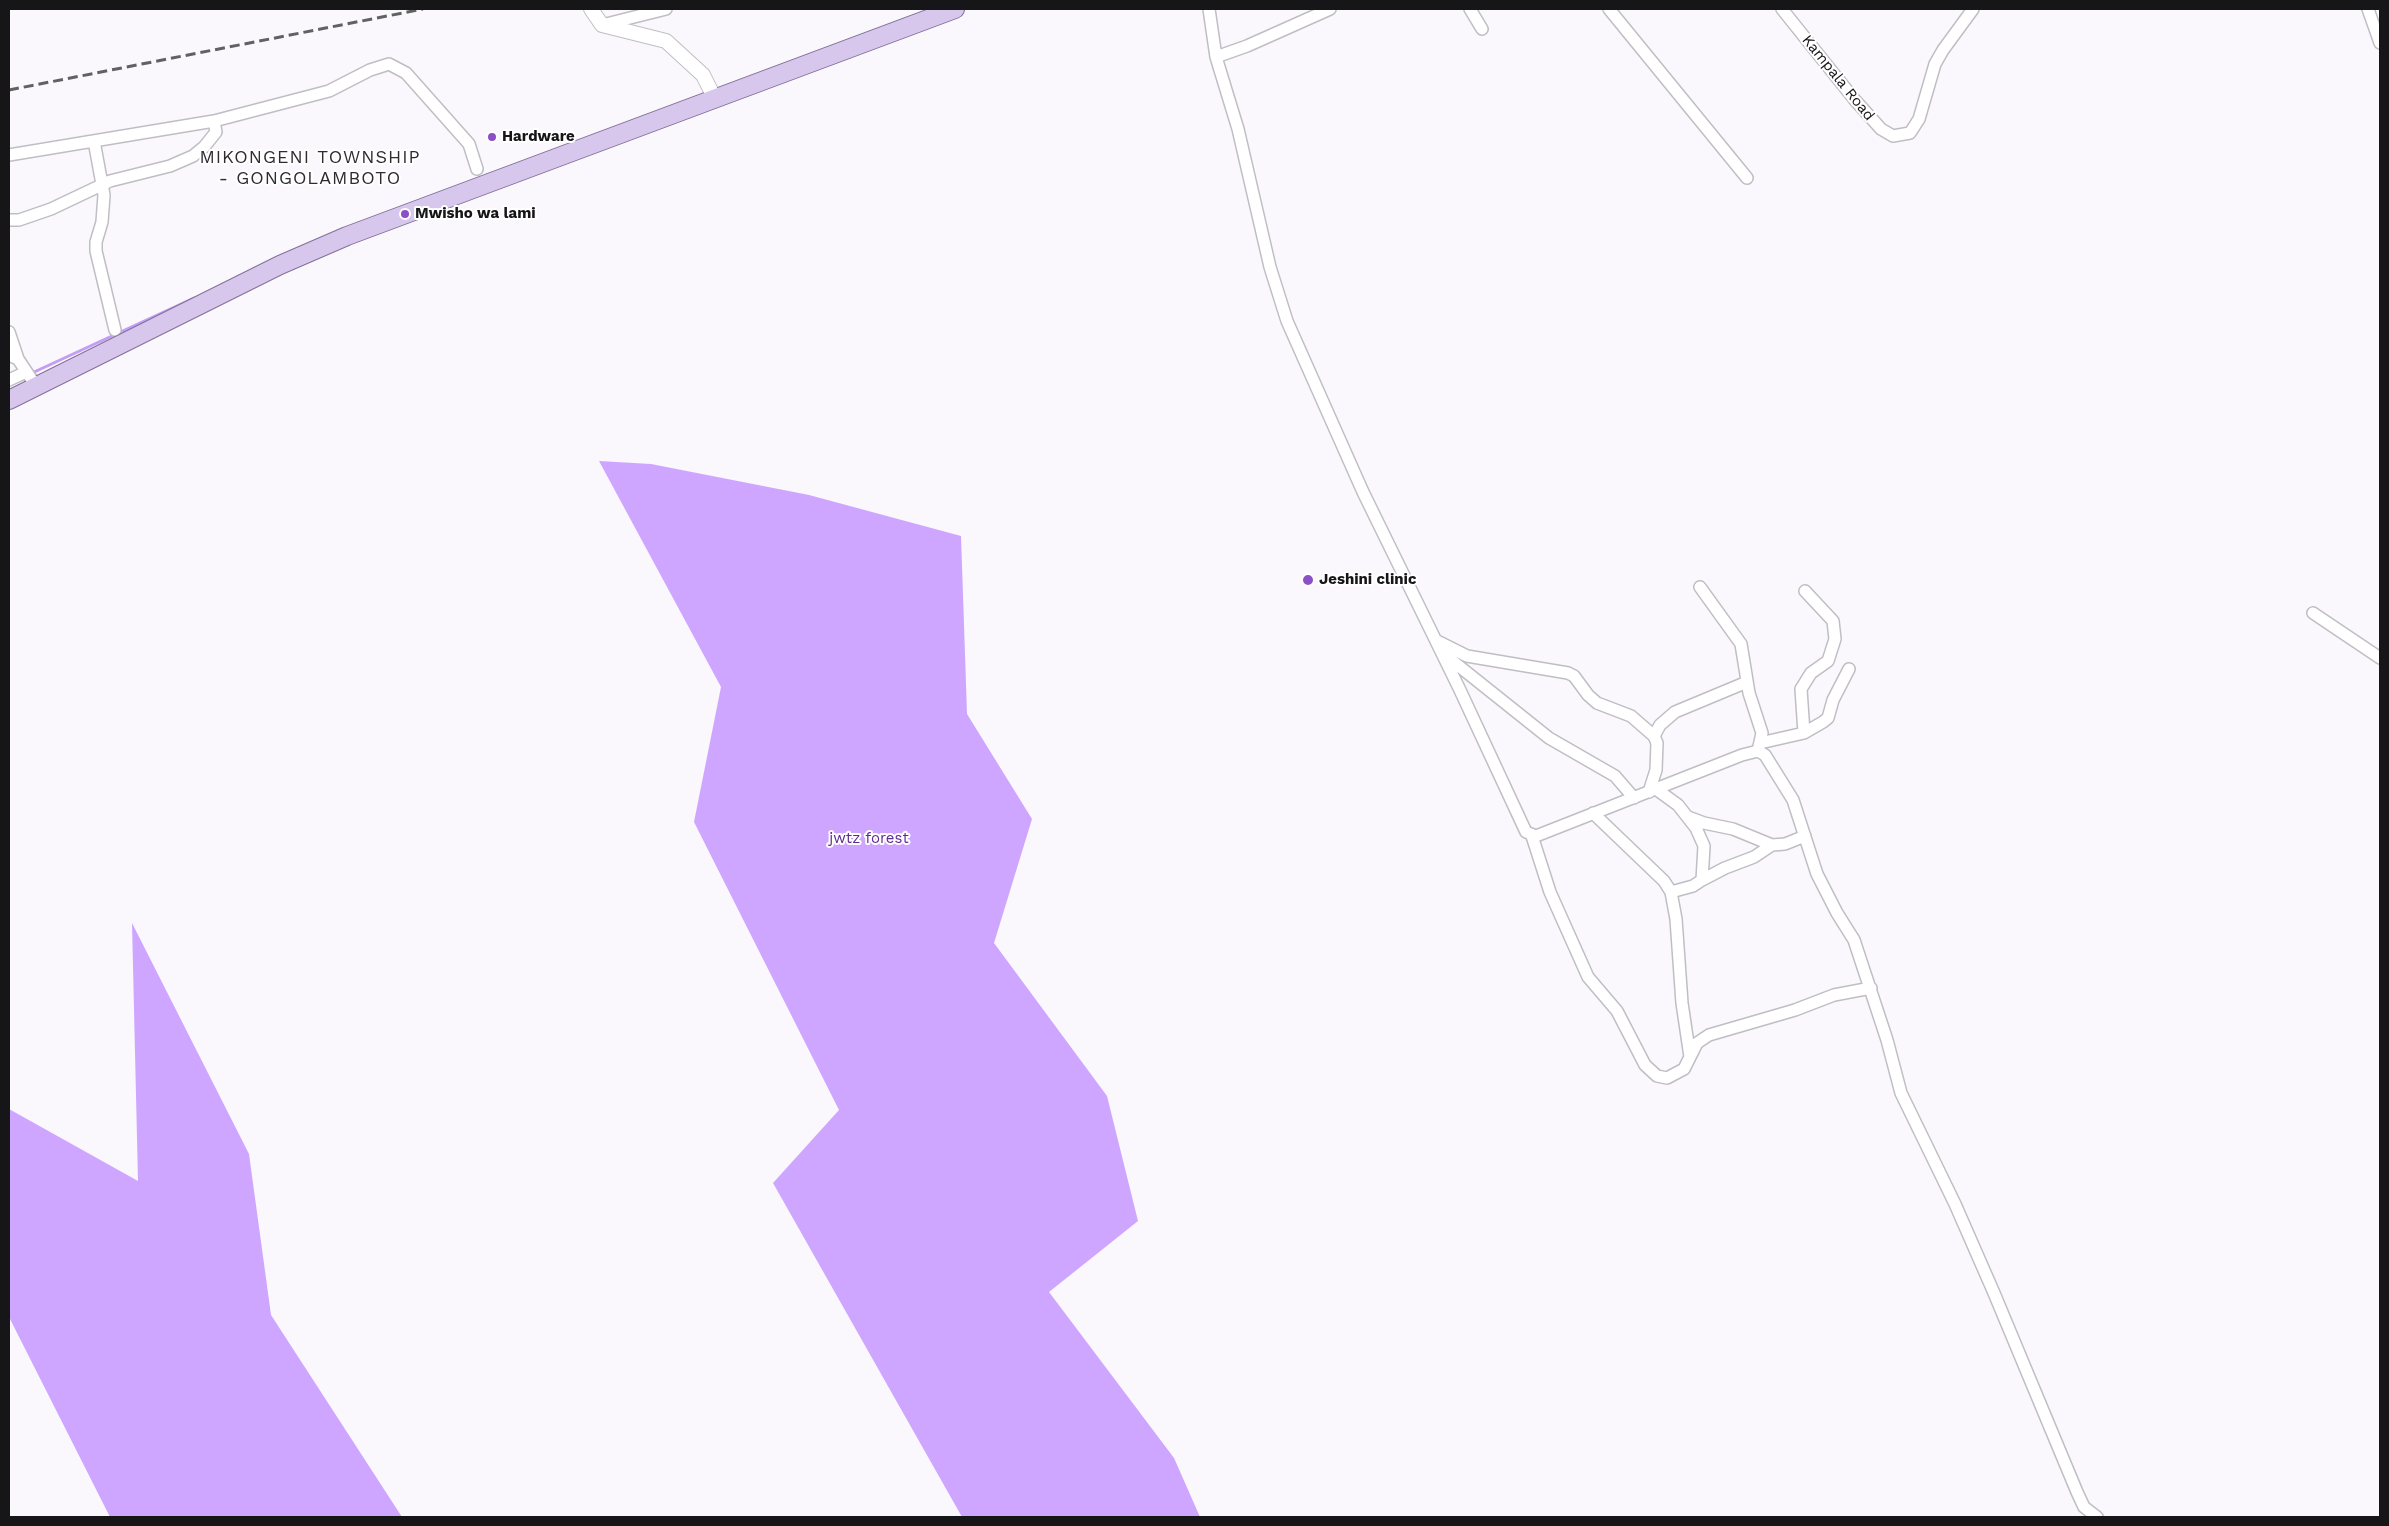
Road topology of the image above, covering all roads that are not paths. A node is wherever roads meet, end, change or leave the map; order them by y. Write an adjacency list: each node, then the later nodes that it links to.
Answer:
1 (592, 9): 11 (street)
2 (666, 9): 11 (street)
3 (955, 9): 15 (main road)
4 (1210, 9): 14 (street)
5 (1330, 9): 14 (street)
6 (1470, 9): 12 (street)
7 (1609, 9): 20 (street)
8 (1782, 9): 9 (street, Kampala Road)
9 (1973, 9)
10 (2368, 9): 13 (street)
11 (602, 25): 15 (street)
12 (1482, 29)
13 (2380, 43)
14 (1216, 56): 33 (street)
15 (714, 99): 28 (main road)
16 (214, 120): 17 (street); 19 (street); 21 (street)
17 (94, 141): 18 (street); 21 (street)
18 (9, 155)
19 (477, 169)
20 (1747, 178)
21 (104, 185): 22 (street); 23 (street)
22 (9, 220)
23 (115, 330)
24 (9, 332): 25 (street)
25 (13, 357): 26 (street)
26 (26, 372): 27 (street); 28 (street)
27 (9, 380)
28 (36, 386): 29 (main road)
29 (9, 400)
30 (1700, 587): 37 (street)
31 (1805, 591): 38 (street)
32 (2313, 614): 35 (street)
33 (1437, 641): 34 (street); 39 (street)
34 (1442, 652): 42 (street); 45 (street)
35 (2380, 658)
36 (1849, 669): 38 (street)
37 (1746, 682): 39 (street); 40 (street)
38 (1804, 733): 40 (street)
39 (1654, 736): 41 (street)
40 (1759, 747): 41 (street); 46 (street)
41 (1653, 790): 42 (street); 44 (street)
42 (1634, 798): 43 (street)
43 (1593, 813): 45 (street); 49 (street)
44 (1687, 816): 47 (street); 48 (street)
45 (1532, 836): 51 (street)
46 (1805, 836): 47 (street); 50 (street)
47 (1772, 845): 48 (street)
48 (1702, 880): 49 (street)
49 (1671, 892): 51 (street)
50 (1870, 988): 51 (street); 52 (street)
51 (1690, 1056)
52 (2097, 1517)

